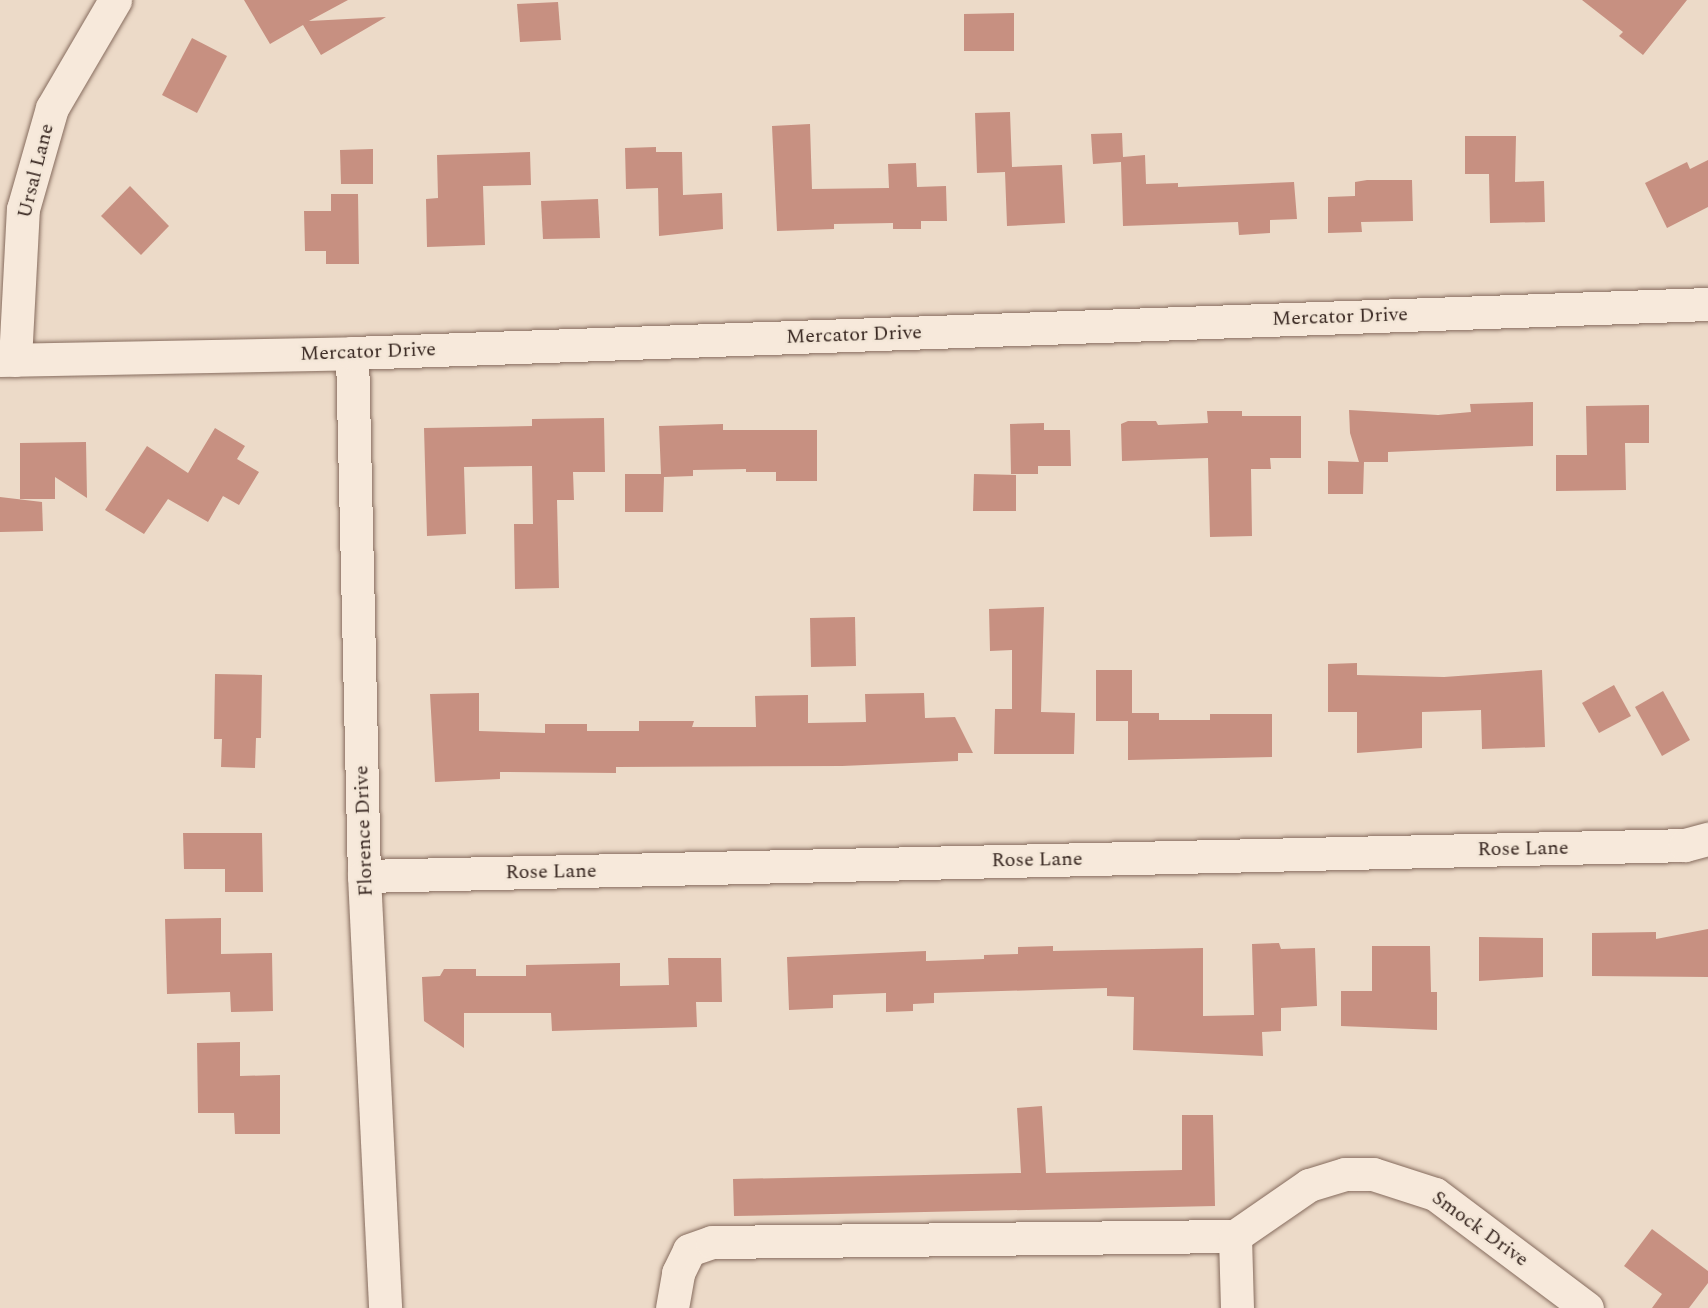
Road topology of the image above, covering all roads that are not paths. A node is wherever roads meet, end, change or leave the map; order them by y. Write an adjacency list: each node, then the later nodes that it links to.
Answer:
1 (115, 0): 4 (street, Ursal Lane)
2 (1708, 304): 3 (street, Mercator Drive)
3 (352, 353): 4 (street, Mercator Drive); 6 (street, Florence Drive)
4 (8, 360)
5 (1708, 839): 6 (street, Rose Lane)
6 (364, 876): 8 (street, Florence Drive)
7 (1235, 1236): 9 (street); 10 (street); 11 (street, Smock Drive)
8 (385, 1308)
9 (672, 1308)
10 (1237, 1308)
11 (1587, 1308)

